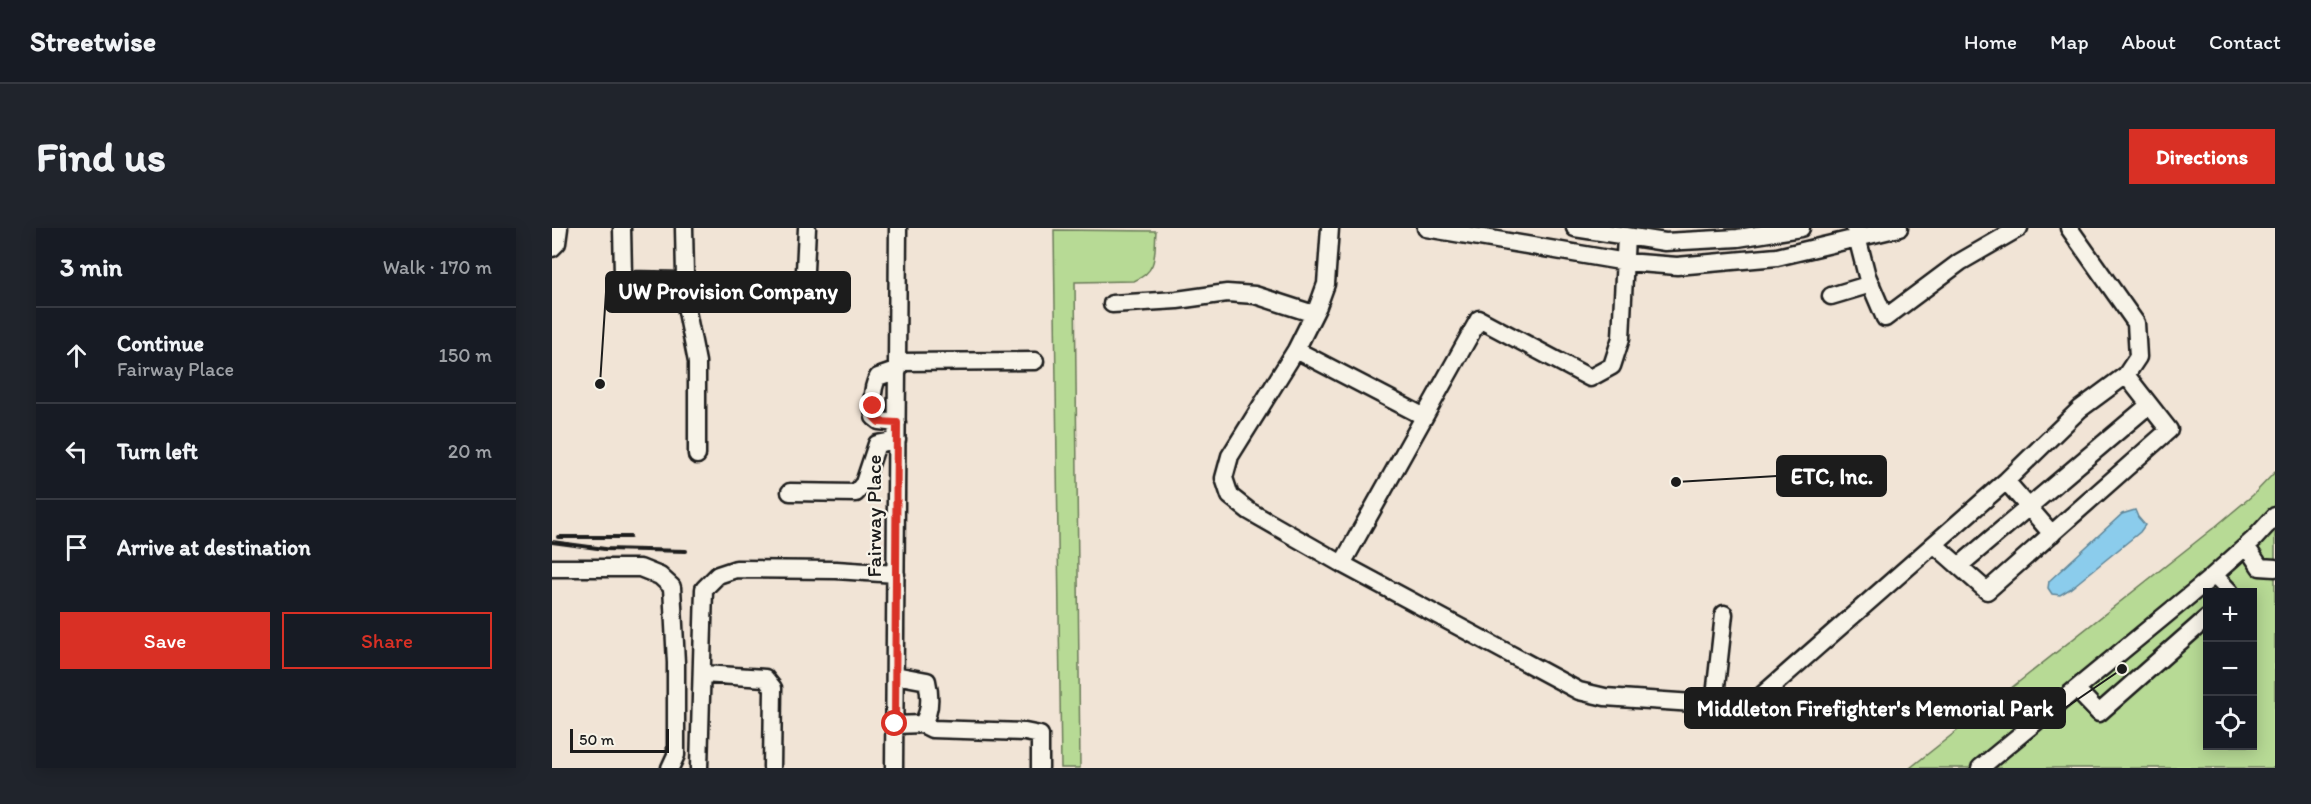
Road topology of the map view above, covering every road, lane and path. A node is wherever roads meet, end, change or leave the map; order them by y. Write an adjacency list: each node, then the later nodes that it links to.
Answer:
1 (559, 228): 15 (street)
2 (622, 228): 17 (street)
3 (684, 228): 17 (street)
4 (807, 228): 19 (street)
5 (898, 228): 25 (street, Fairway Place)
6 (1330, 228): 22 (street)
7 (1426, 228): 16 (street)
8 (1575, 228): 14 (street)
9 (1801, 228): 14 (street)
10 (1899, 228): 13 (street)
11 (2019, 228): 18 (street)
12 (2069, 228): 26 (street)
13 (1856, 233): 16 (street); 18 (street)
14 (1626, 236): 16 (street)
15 (552, 248)
16 (1626, 262): 28 (street)
17 (681, 281): 30 (street)
18 (1871, 284): 20 (street)
19 (804, 292)
20 (1830, 296)
21 (1112, 304): 22 (street)
22 (1314, 314): 23 (street)
23 (1296, 350): 28 (street); 38 (street)
24 (1035, 361): 25 (street)
25 (898, 366): 29 (street, Fairway Place); 29 (street)
26 (2126, 375): 27 (street); 31 (street)
27 (2149, 405): 33 (street); 35 (street)
28 (1423, 416): 38 (street)
29 (897, 432): 32 (street); 42 (street, Fairway Place)
30 (697, 455)
31 (2006, 481): 33 (street); 36 (street)
32 (790, 492)
33 (2029, 507): 35 (street); 39 (street)
34 (2275, 516): 37 (street)
35 (2052, 534): 39 (street)
36 (1934, 544): 39 (street); 50 (street)
37 (2246, 546): 41 (street); 43 (street)
38 (1342, 564): 50 (street)
39 (1959, 566)
40 (552, 568): 53 (street)
41 (2275, 568)
42 (896, 574): 47 (street); 48 (street, Fairway Place)
43 (2214, 574): 44 (street); 49 (street)
44 (2226, 588)
45 (1724, 614): 50 (street)
46 (2203, 621): 49 (street)
47 (703, 674): 54 (street); 55 (street)
48 (895, 675): 51 (street, Fairway Place); 52 (street)
49 (2076, 689): 58 (street)
50 (1714, 705)
51 (895, 724): 52 (street); 56 (street, Fairway Place)
52 (922, 724): 57 (street)
53 (670, 768)
54 (699, 768)
55 (772, 768)
56 (894, 768)
57 (1040, 768)
58 (1980, 768)

